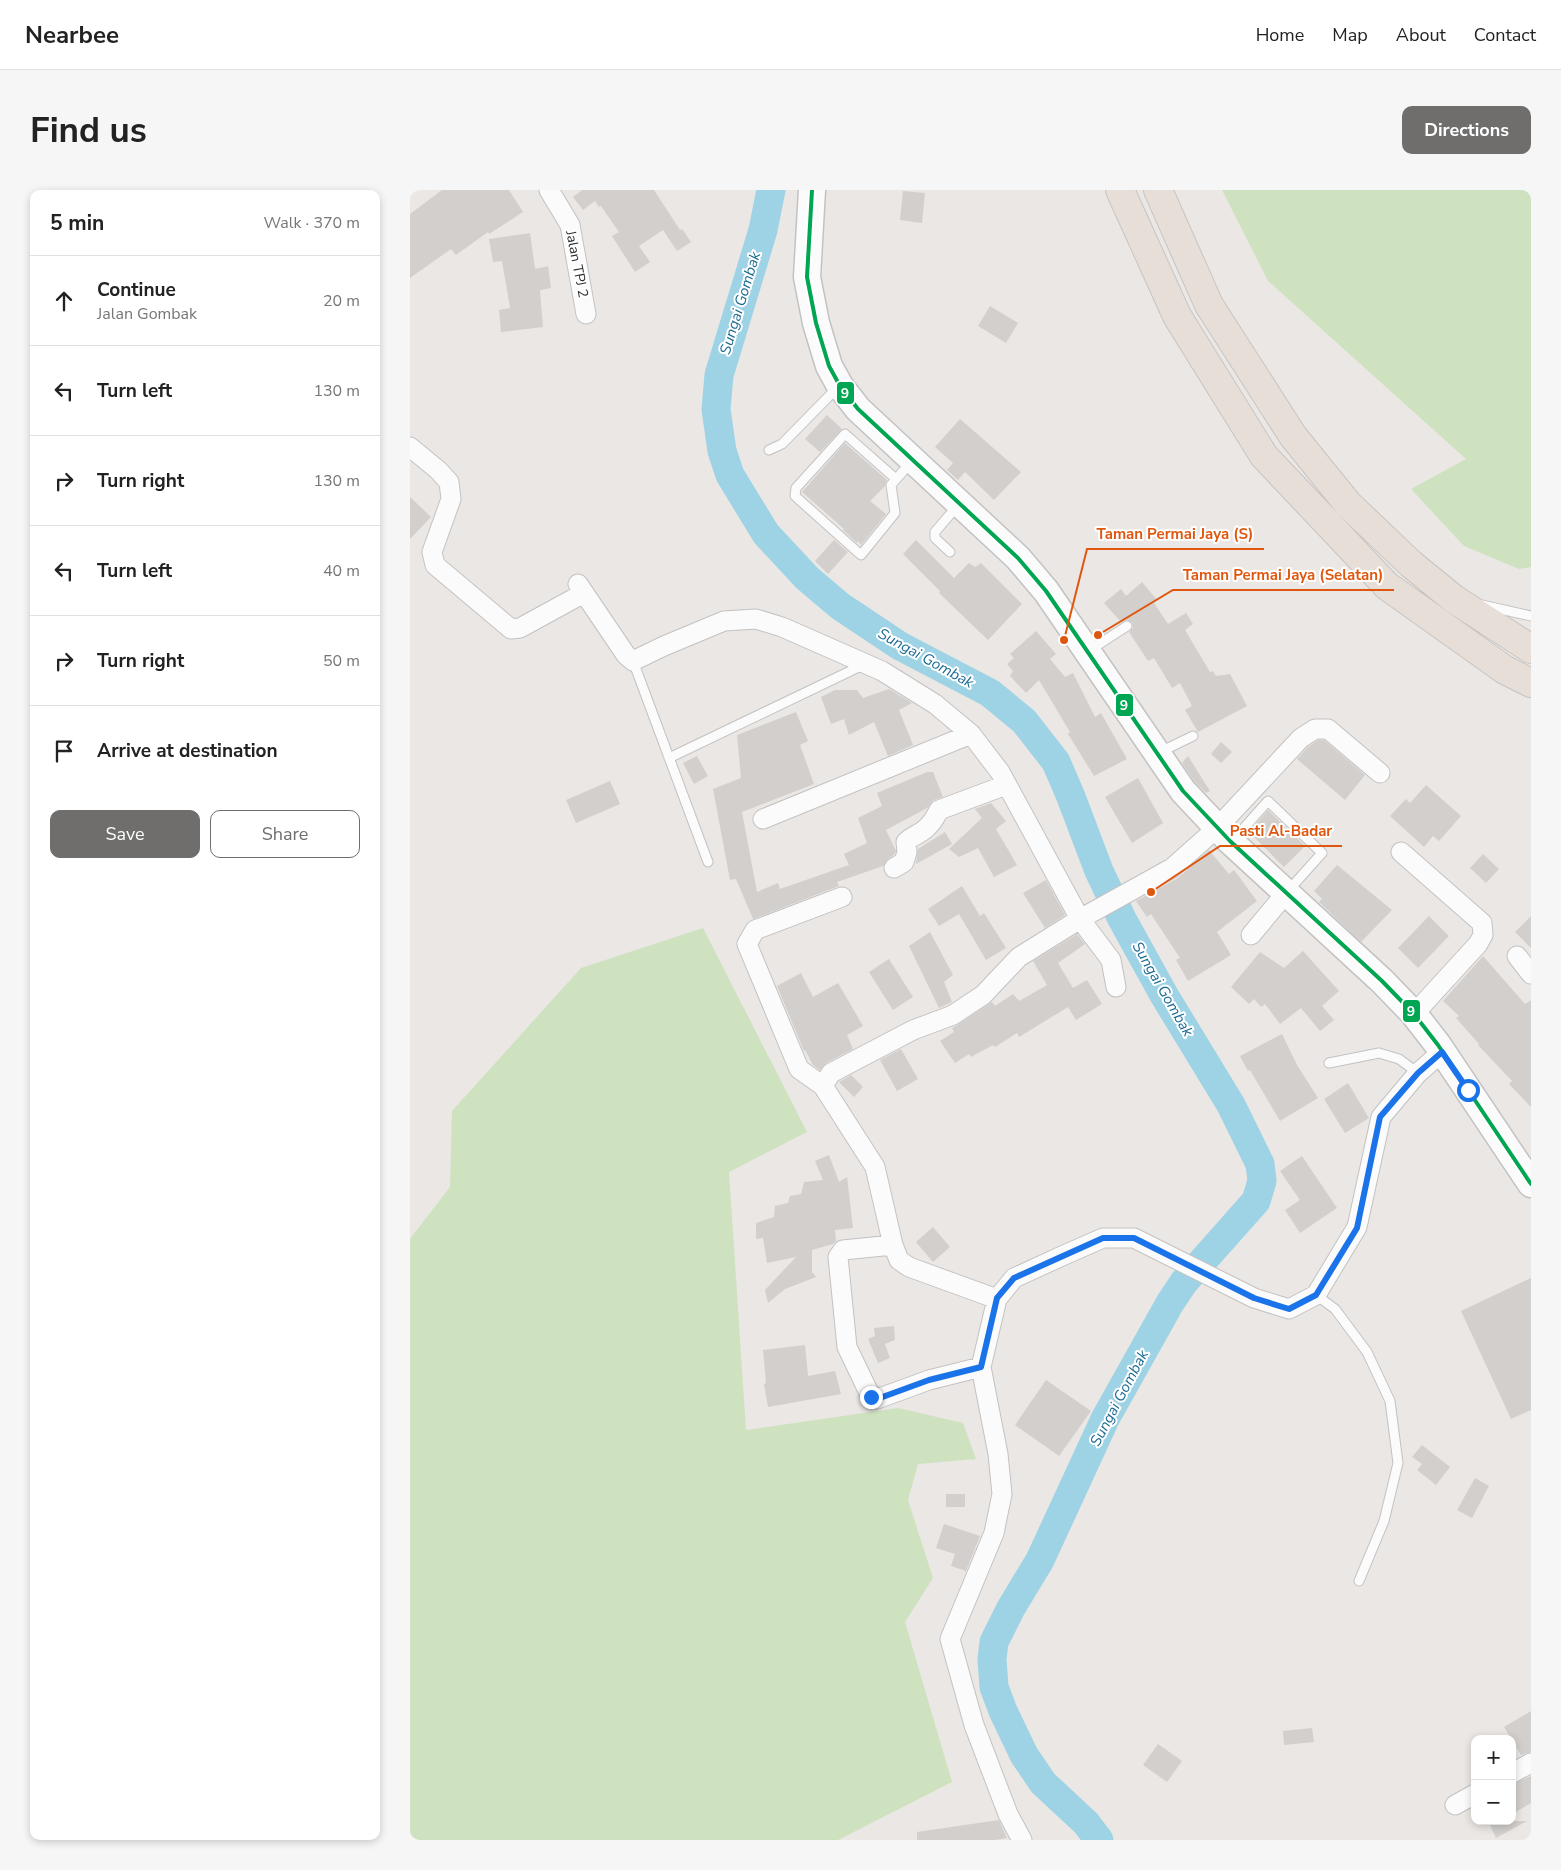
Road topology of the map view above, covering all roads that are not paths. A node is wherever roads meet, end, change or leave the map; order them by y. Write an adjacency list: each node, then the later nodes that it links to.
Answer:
1 (549, 190): 5 (street, Jalan TPJ 2)
2 (812, 190): 6 (main road)
3 (1120, 190): 20 (highway)
4 (1158, 190): 13 (highway)
5 (586, 314)
6 (840, 386): 8 (lane); 9 (main road)
7 (410, 447): 18 (street)
8 (768, 450)
9 (913, 459): 10 (lane); 11 (main road)
10 (896, 479): 10 (lane)
11 (960, 503): 12 (lane); 17 (main road)
12 (950, 552)
13 (1454, 599): 14 (lane); 16 (highway)
14 (1531, 616)
15 (1127, 626): 17 (lane)
16 (1531, 649)
17 (1088, 651): 23 (main road)
18 (633, 661): 19 (street); 24 (lane)
19 (866, 663): 21 (street); 24 (lane)
20 (1531, 683)
21 (971, 734): 26 (street); 27 (street)
22 (1192, 736): 23 (lane)
23 (1158, 753): 28 (main road)
24 (669, 758): 30 (lane)
25 (1380, 773): 28 (street)
26 (1006, 785): 31 (street); 34 (street)
27 (763, 819)
28 (1217, 828): 32 (main road); 34 (street)
29 (1401, 852): 39 (street)
30 (708, 862)
31 (894, 868)
32 (1288, 891): 32 (lane); 35 (street); 39 (main road)
33 (842, 897): 43 (street)
34 (1080, 920): 38 (street); 43 (street)
35 (1252, 935)
36 (1517, 956): 37 (street)
37 (1531, 974)
38 (1116, 987)
39 (1414, 1014): 40 (main road)
40 (1442, 1052): 42 (street); 44 (main road)
41 (1329, 1063): 42 (lane)
42 (1418, 1073): 46 (street)
43 (823, 1086): 45 (street)
44 (1531, 1184)
45 (893, 1245): 47 (street); 48 (street)
46 (1316, 1295): 47 (street); 49 (lane)
47 (997, 1298): 48 (street)
48 (981, 1367): 54 (street)
49 (1359, 1581)
50 (1531, 1763): 51 (street)
51 (1516, 1771)
52 (1471, 1796): 53 (street)
53 (1455, 1804)
54 (1022, 1840)

